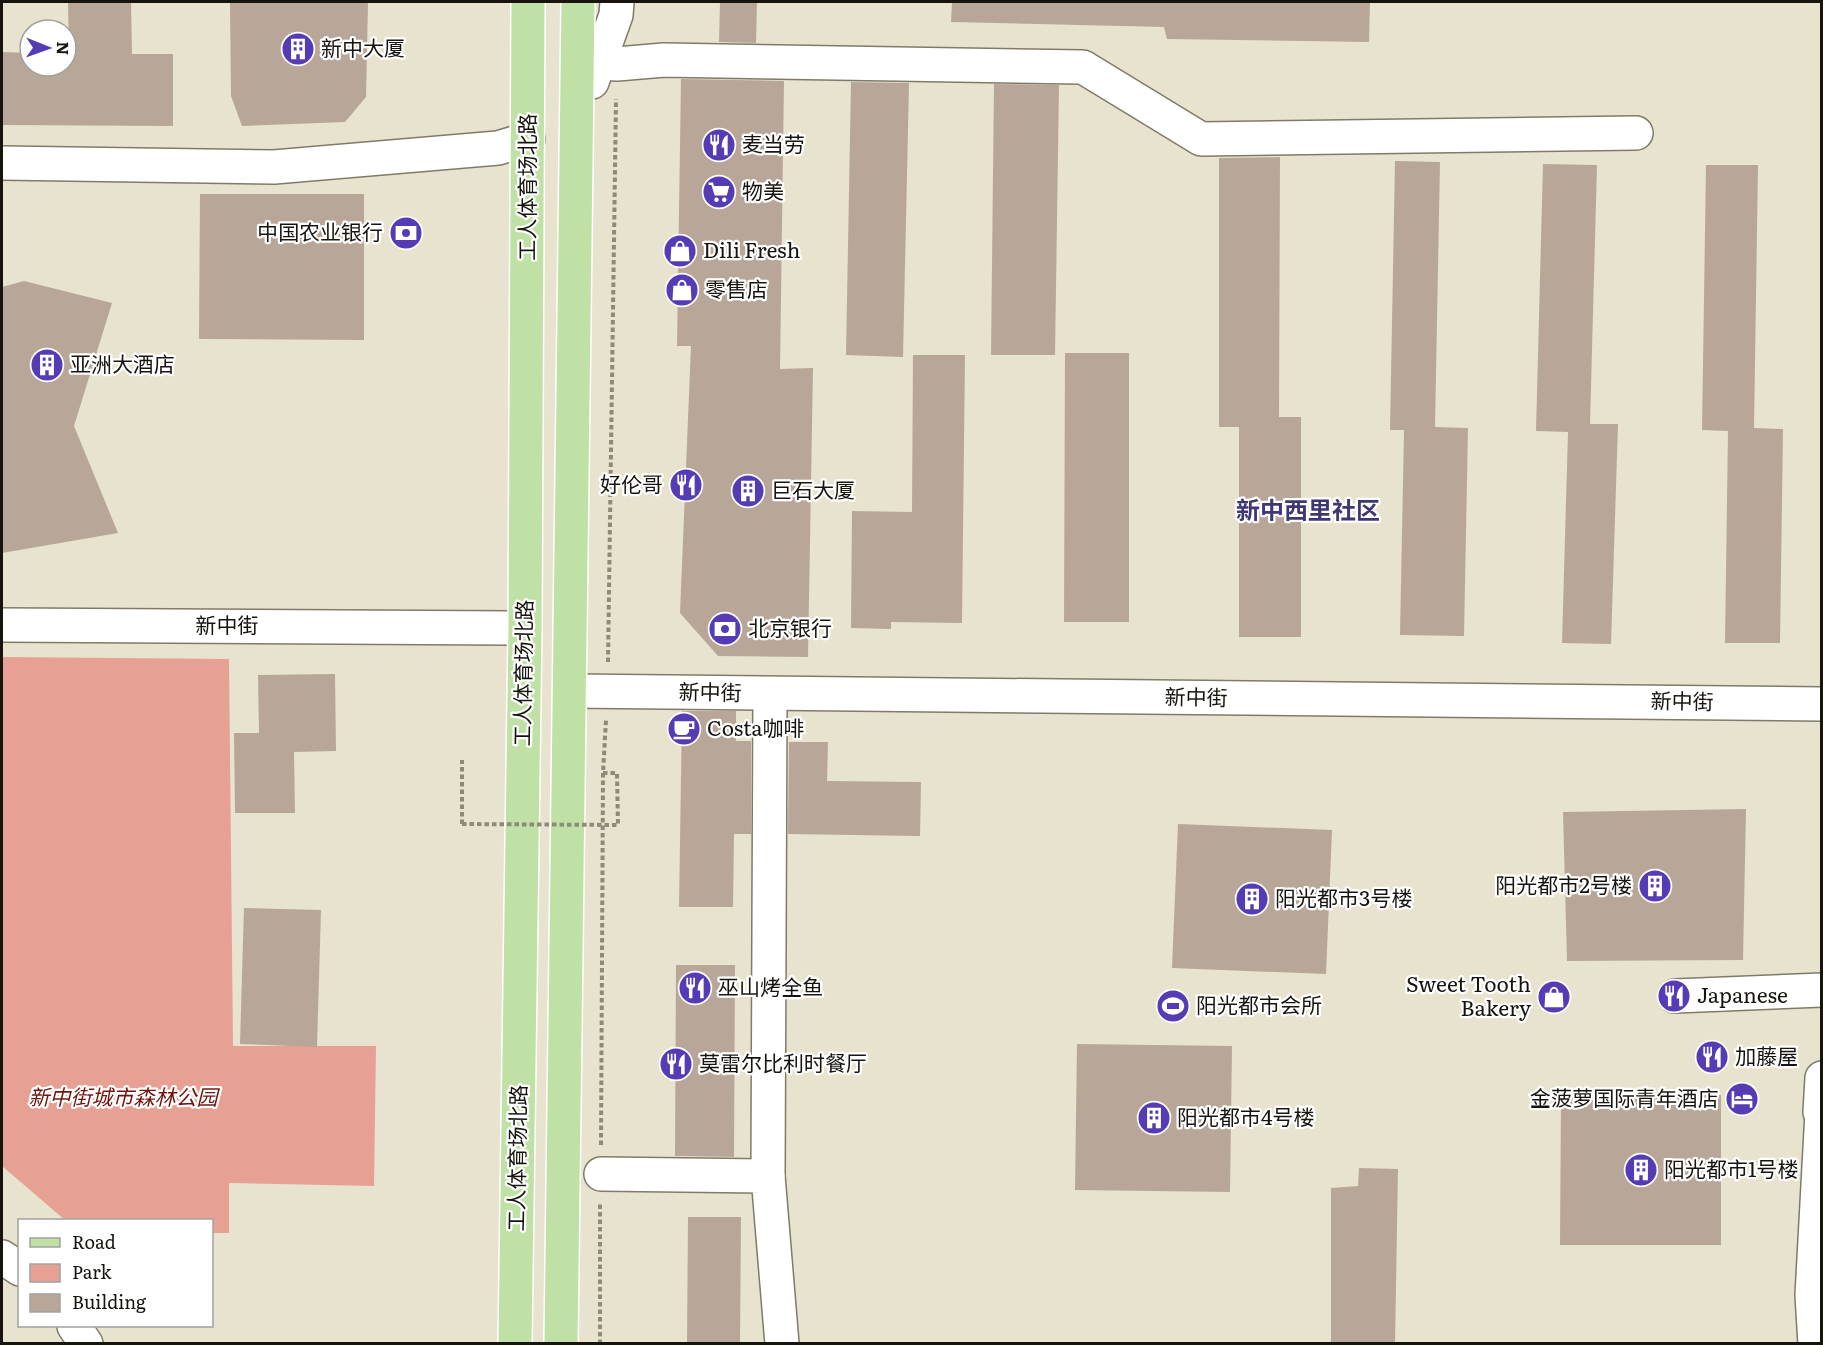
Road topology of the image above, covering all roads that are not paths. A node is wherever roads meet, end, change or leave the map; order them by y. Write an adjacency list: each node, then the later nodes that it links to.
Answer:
1 (528, 2): 7 (main road, 工人体育场北路)
2 (578, 2): 5 (main road)
3 (616, 2): 4 (street)
4 (600, 63): 5 (street); 6 (street)
5 (577, 120): 11 (main road)
6 (1636, 132)
7 (528, 139): 8 (street); 10 (main road, 工人体育场北路)
8 (2, 163)
9 (2, 625): 10 (street, 新中街)
10 (525, 628): 24 (main road, 工人体育场北路)
11 (571, 691): 12 (street, 新中街); 25 (main road)
12 (770, 694): 13 (street, 新中街); 19 (street)
13 (1821, 704)
14 (1821, 990): 15 (street)
15 (1675, 996)
16 (1821, 1078): 17 (street)
17 (1821, 1112): 27 (street)
18 (601, 1174): 19 (street)
19 (768, 1176): 26 (street)
20 (2, 1257): 21 (street)
21 (18, 1268)
22 (75, 1327): 23 (street)
23 (86, 1344)
24 (515, 1344)
25 (561, 1344)
26 (782, 1344)
27 (1815, 1344)

